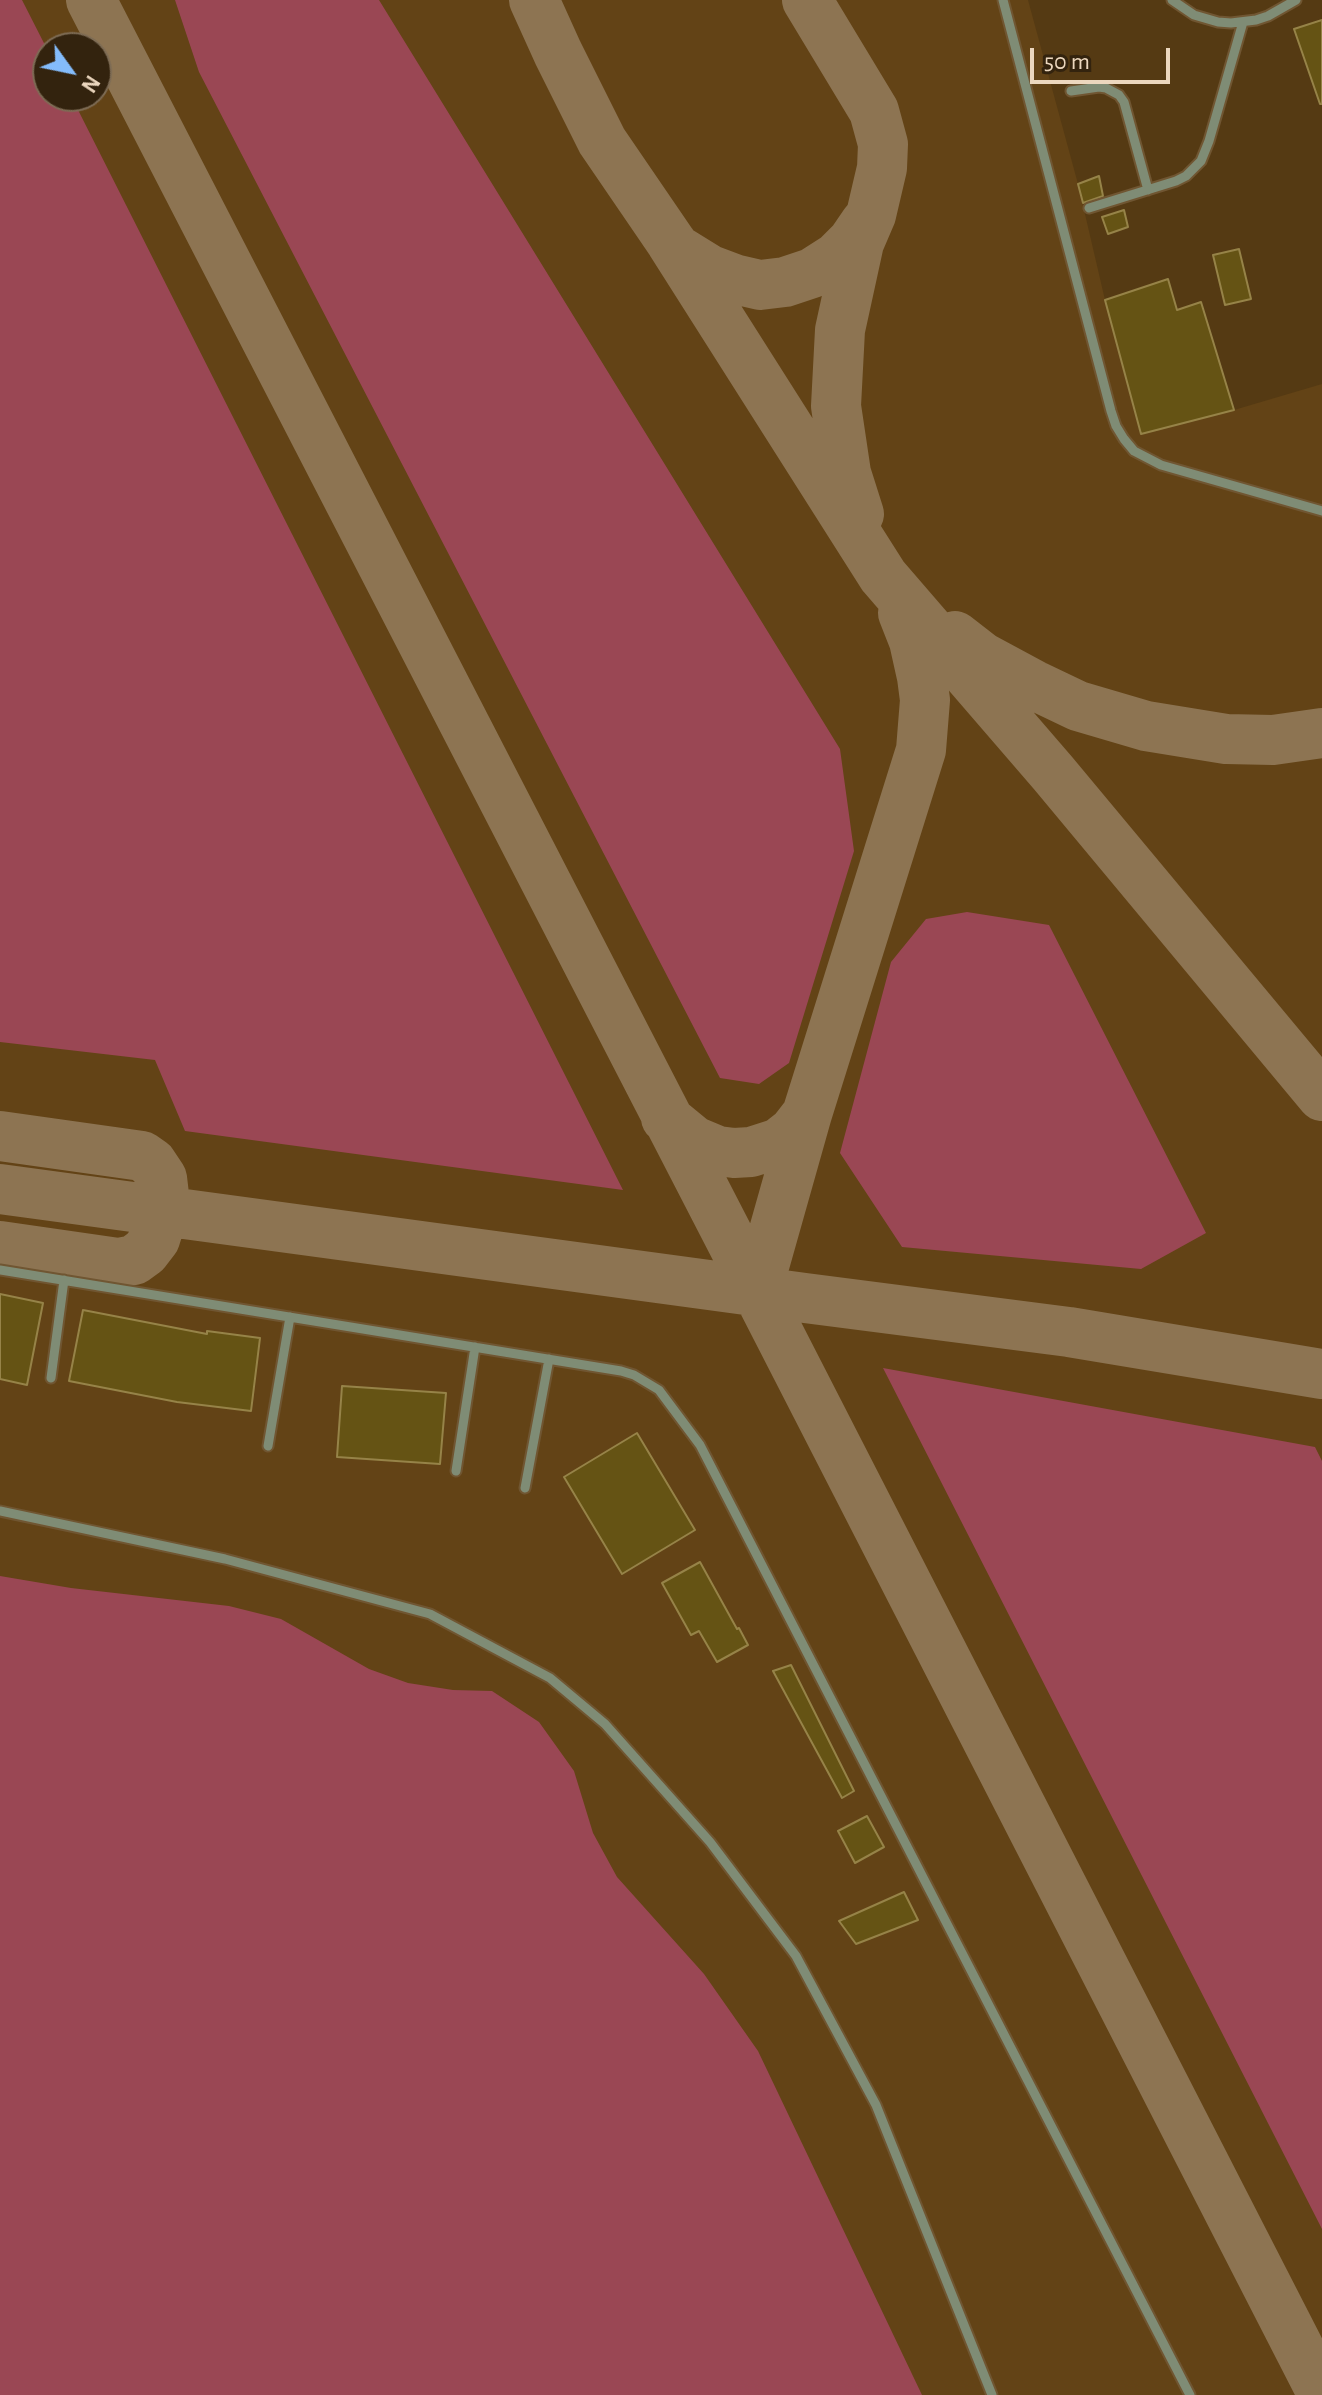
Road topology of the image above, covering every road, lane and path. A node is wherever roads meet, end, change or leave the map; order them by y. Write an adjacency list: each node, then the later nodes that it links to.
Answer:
1 (1003, 0): 8 (lane)
2 (1172, 0): 4 (lane)
3 (1296, 0): 4 (lane)
4 (1243, 22): 6 (lane)
5 (1071, 91): 6 (lane)
6 (1148, 190): 7 (lane)
7 (1089, 208)
8 (1322, 511)
9 (0, 1270): 10 (lane)
10 (64, 1280): 11 (lane); 14 (lane)
11 (290, 1317): 12 (lane); 15 (lane)
12 (475, 1347): 13 (lane); 16 (lane)
13 (549, 1359): 17 (lane); 20 (lane)
14 (51, 1378)
15 (268, 1446)
16 (456, 1471)
17 (525, 1488)
18 (0, 1511): 19 (lane)
19 (992, 2395)
20 (1190, 2395)

